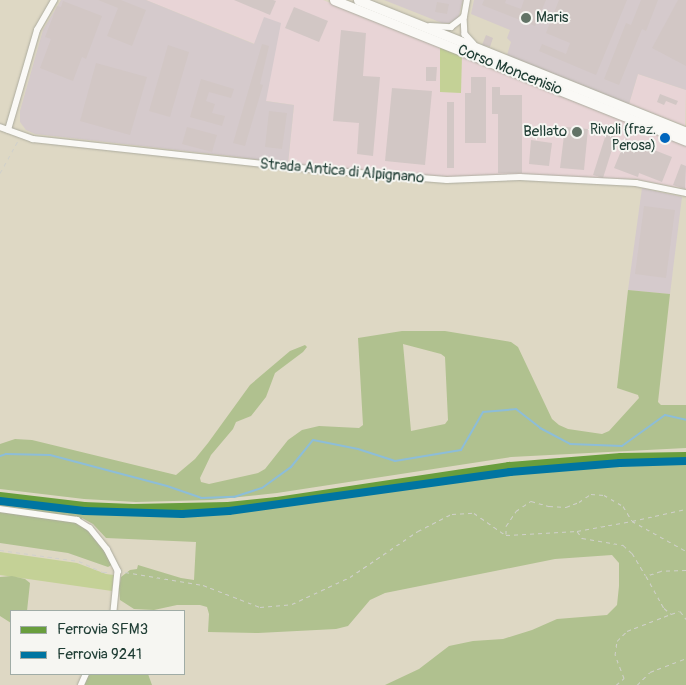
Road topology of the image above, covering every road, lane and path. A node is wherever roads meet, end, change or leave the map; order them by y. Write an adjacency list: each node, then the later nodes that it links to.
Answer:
1 (54, 0): 9 (street)
2 (334, 0): 12 (main road, Corso Moncenisio)
3 (358, 0): 6 (main road, Corso Moncenisio)
4 (467, 0): 5 (street)
5 (464, 17): 6 (street); 7 (street)
6 (422, 26): 7 (main road, Corso Moncenisio)
7 (477, 48): 10 (main road, Corso Moncenisio)
8 (0, 127): 9 (street, Strada Antica di Alpignano)
9 (8, 130): 11 (street, Strada Antica di Alpignano)
10 (686, 132)
11 (21, 136): 13 (path); 14 (street, Strada Antica di Alpignano)
12 (686, 141)
13 (0, 173)
14 (686, 193)
15 (0, 509): 23 (street)
16 (686, 509): 17 (path)
17 (632, 521): 18 (path); 19 (path); 21 (path)
18 (577, 531): 19 (path); 24 (path)
19 (506, 535): 23 (path)
20 (0, 550): 23 (path)
21 (686, 551)
22 (686, 570): 24 (path)
23 (118, 571): 25 (street)
24 (646, 576): 26 (path)
25 (114, 610)
26 (671, 614): 27 (path); 29 (path)
27 (686, 619)
28 (686, 658): 30 (path)
29 (616, 685)
30 (637, 685)

